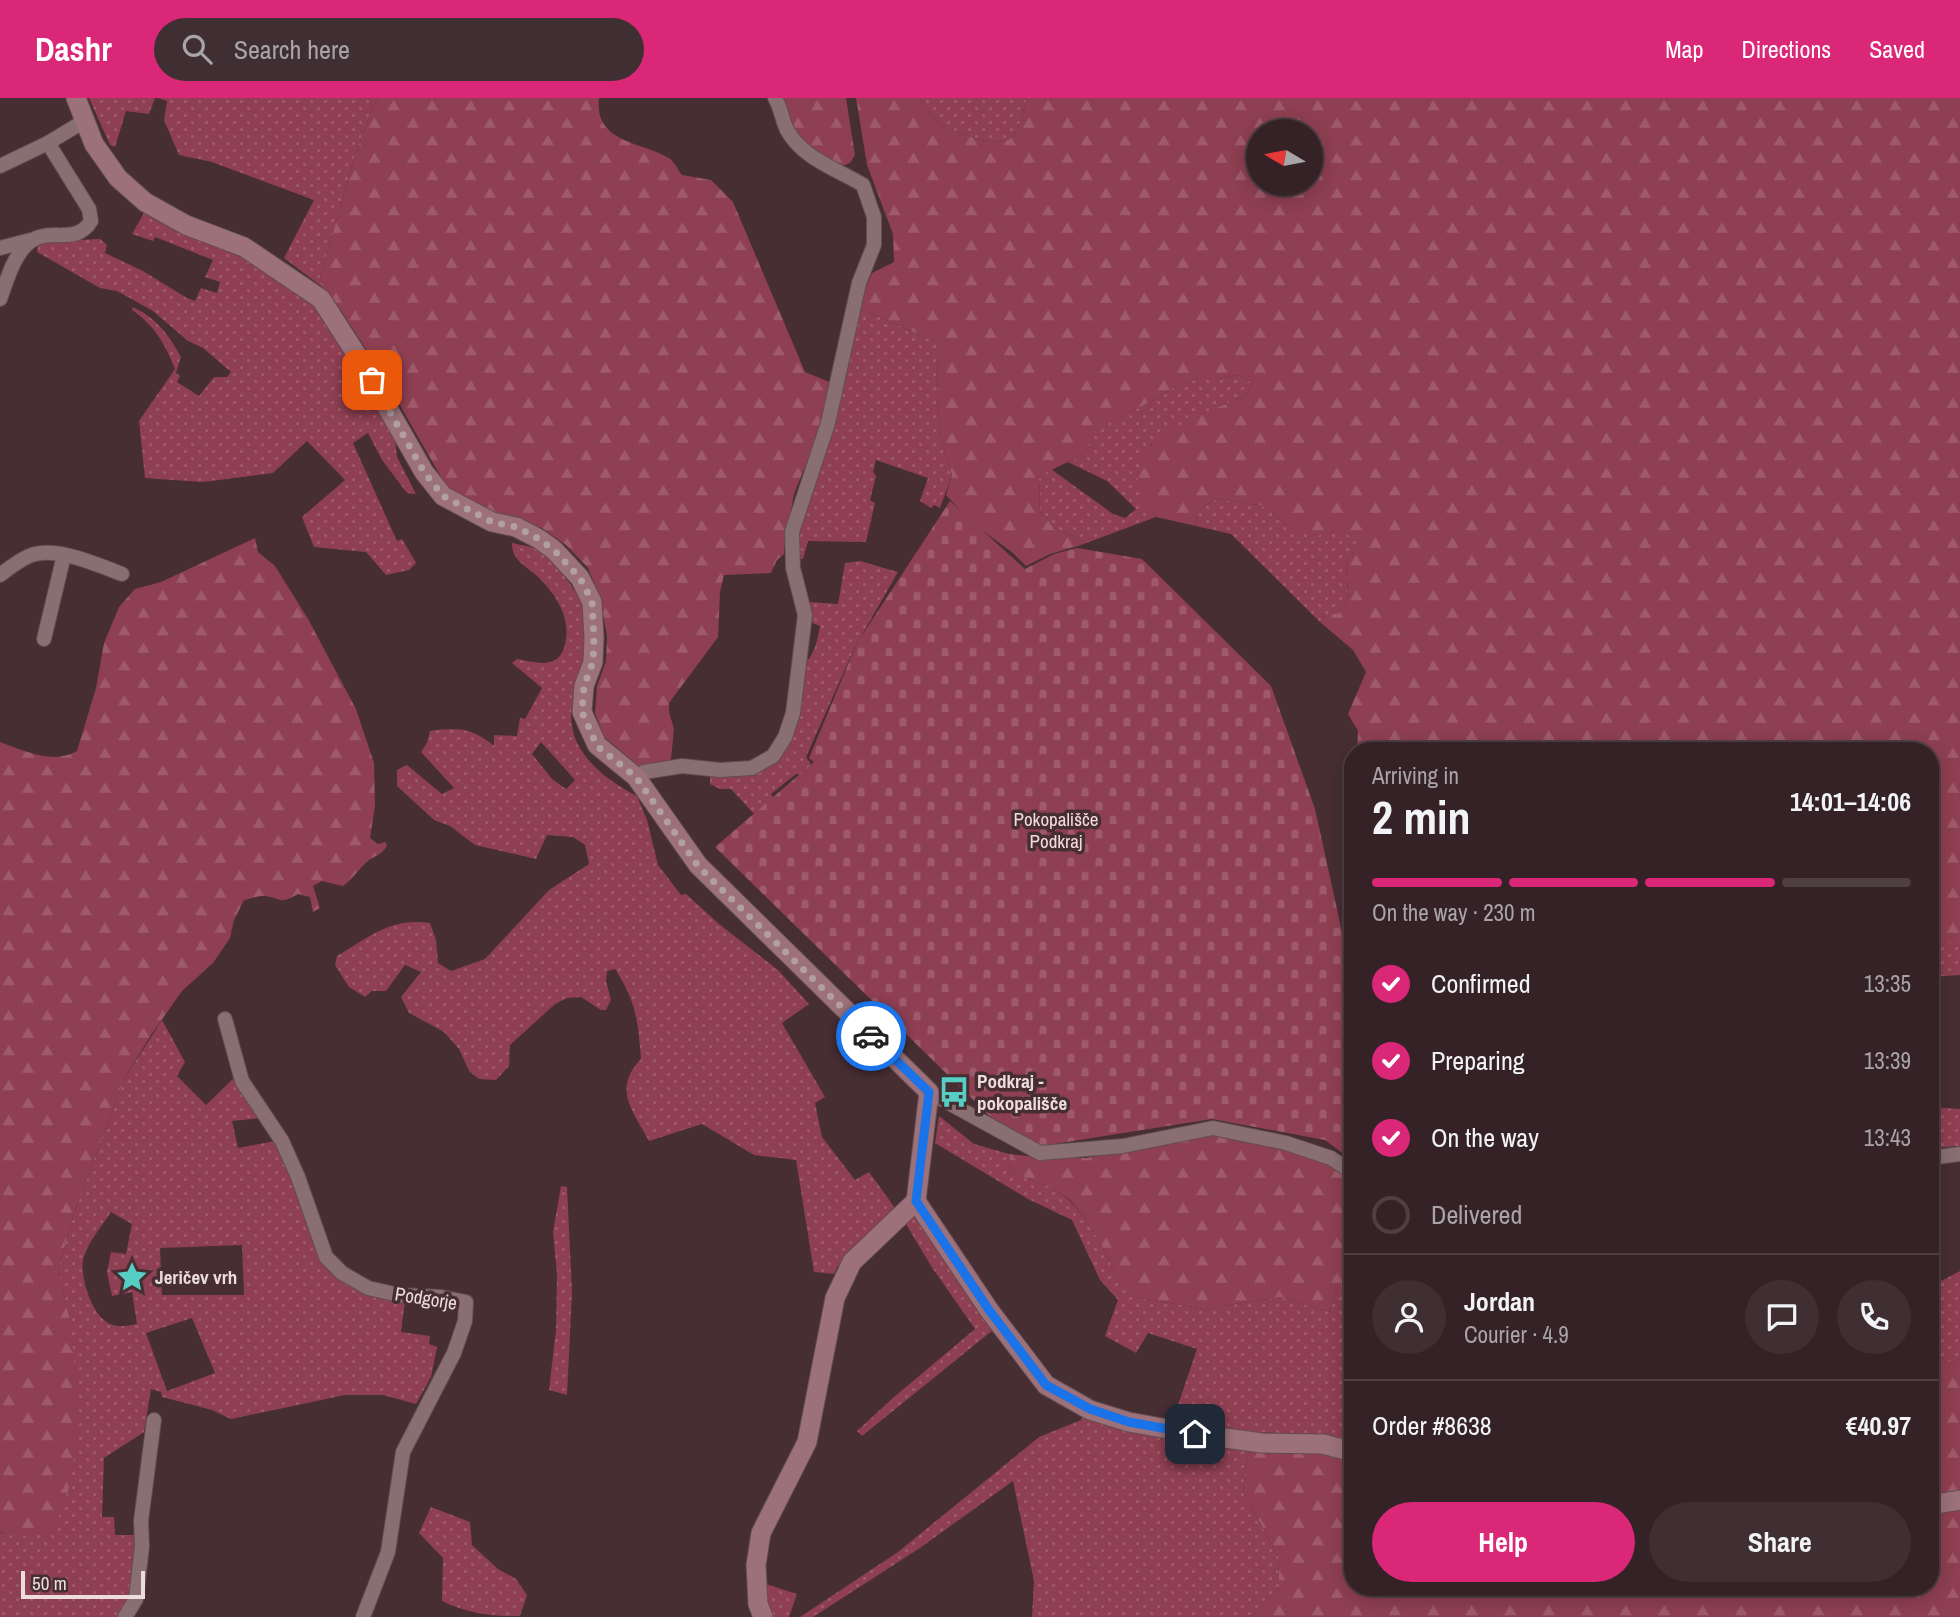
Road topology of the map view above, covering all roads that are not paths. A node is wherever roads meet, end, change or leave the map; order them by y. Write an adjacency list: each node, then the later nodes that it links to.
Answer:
1 (76, 98): 3 (street)
2 (775, 98): 13 (street)
3 (86, 120): 4 (street); 13 (street)
4 (48, 143): 5 (street); 6 (street)
5 (0, 166)
6 (32, 240): 7 (street); 8 (street)
7 (0, 248)
8 (0, 299)
9 (64, 555): 10 (street); 11 (street); 12 (street)
10 (122, 574)
11 (0, 575)
12 (44, 639)
13 (636, 777): 15 (street)
14 (225, 1019): 25 (street, Podgorje)
15 (929, 1092): 18 (street); 19 (street)
16 (1960, 1154): 17 (street)
17 (1939, 1157)
18 (1344, 1167)
19 (916, 1201): 21 (street); 26 (street)
20 (155, 1420): 24 (street)
21 (1344, 1450)
22 (1960, 1500): 23 (street)
23 (1939, 1504)
24 (125, 1617)
25 (363, 1617)
26 (763, 1617)

